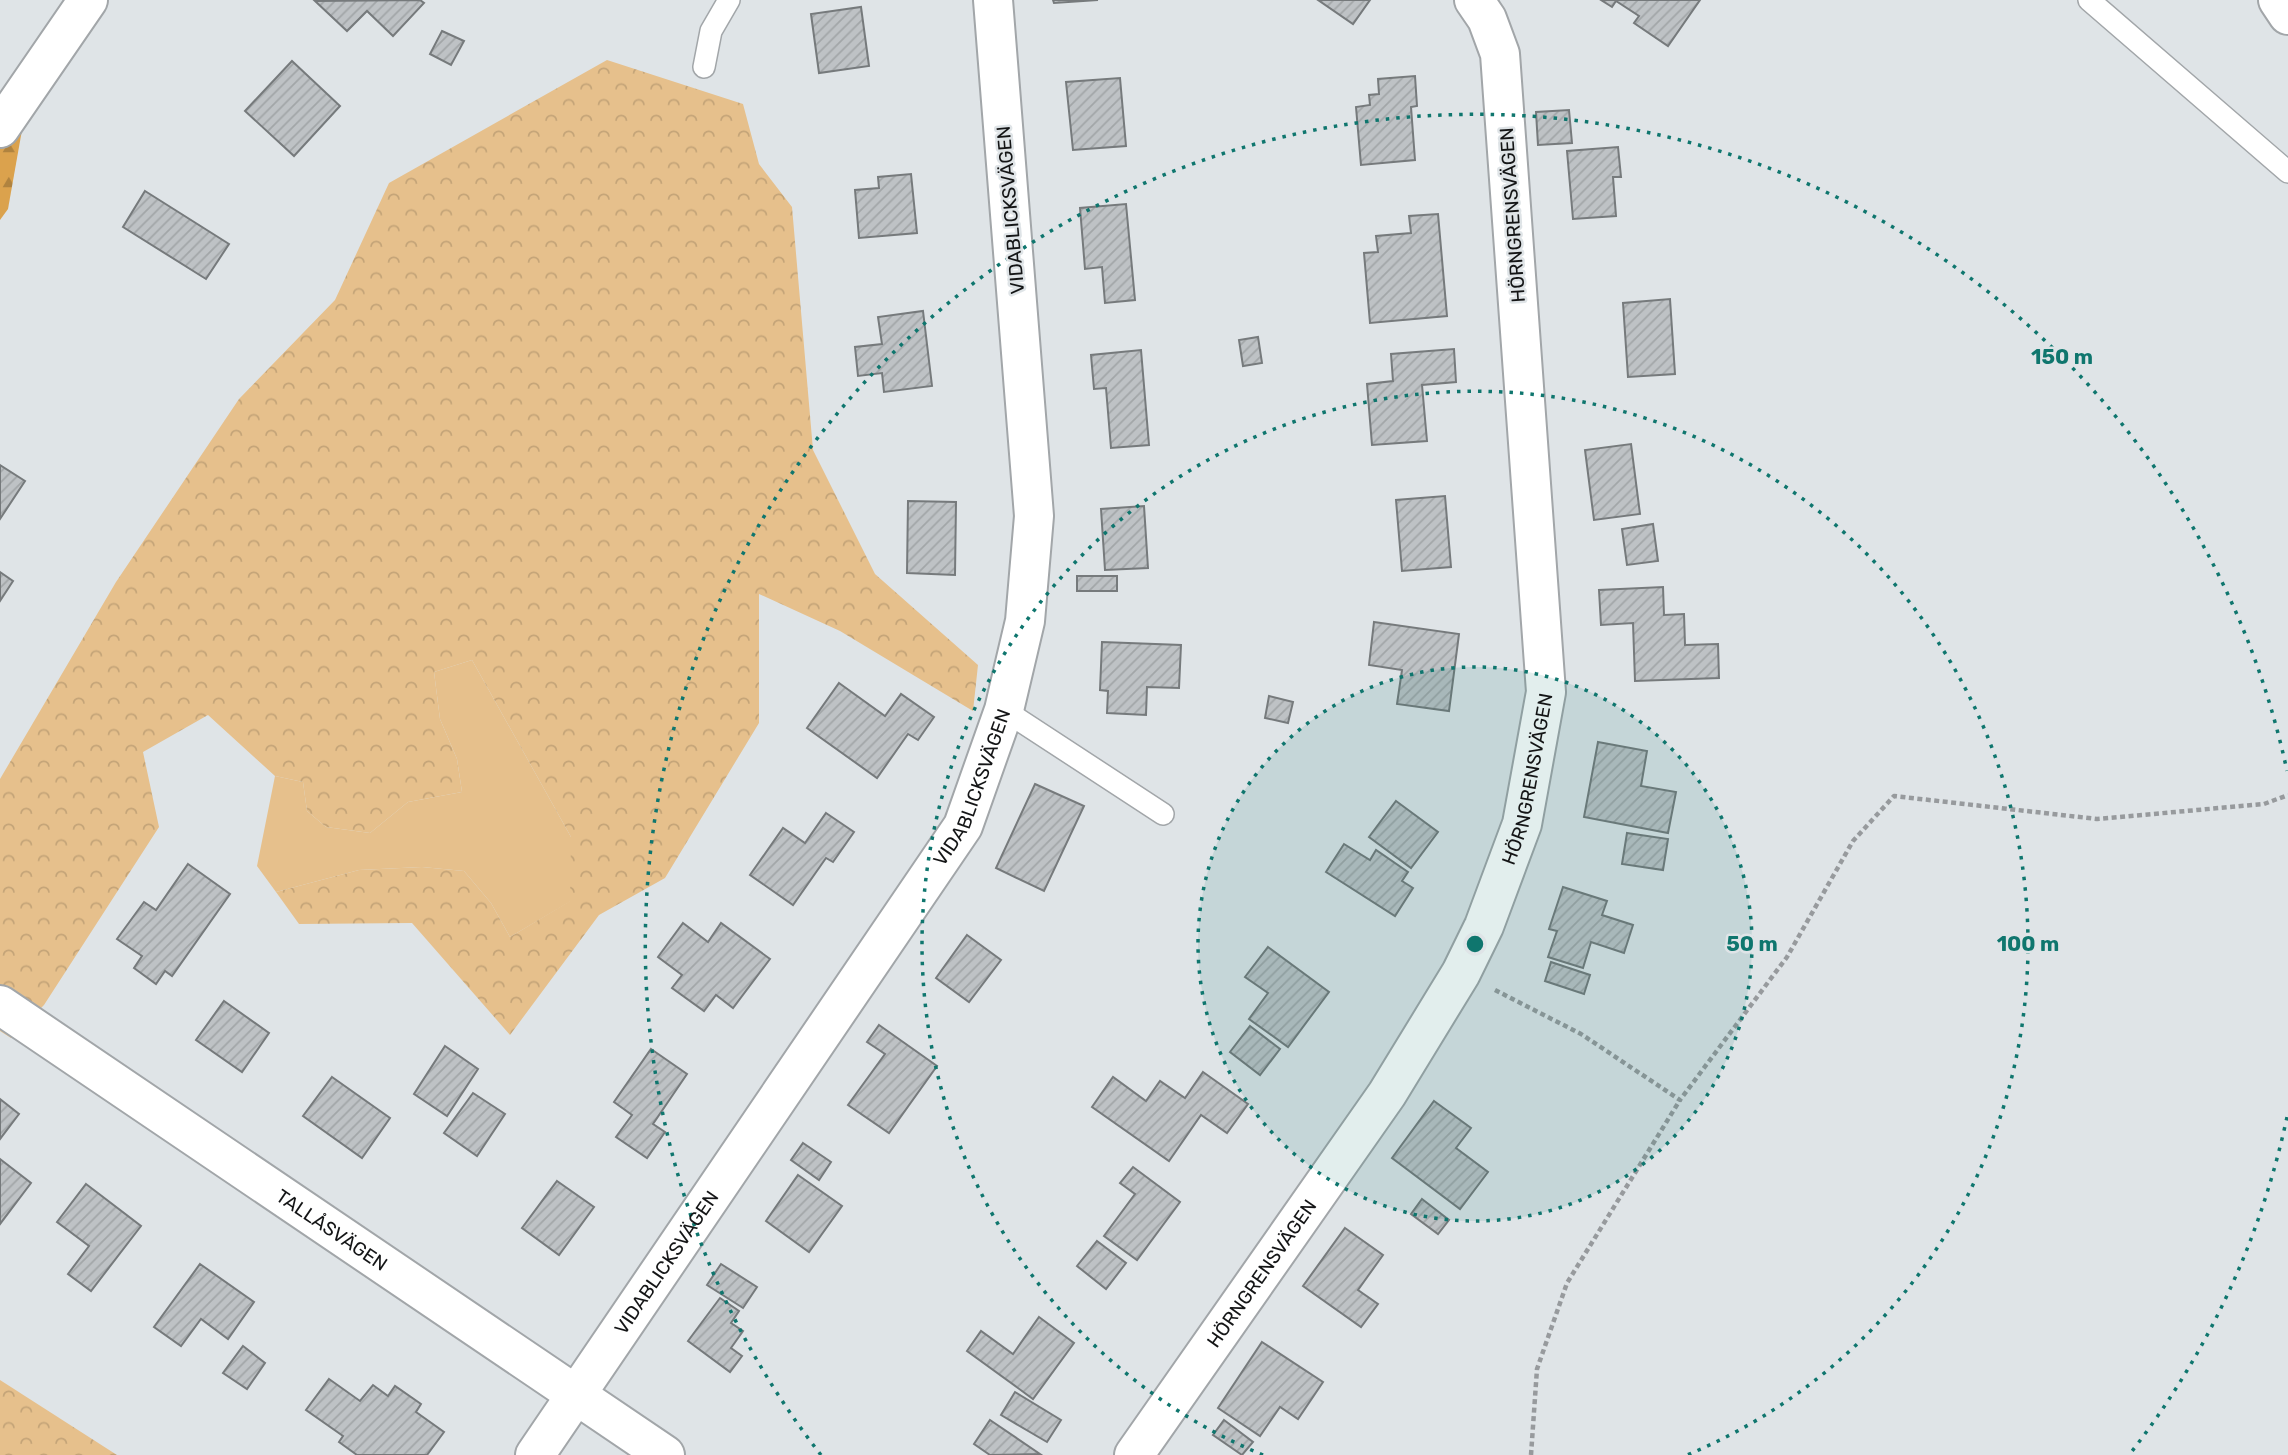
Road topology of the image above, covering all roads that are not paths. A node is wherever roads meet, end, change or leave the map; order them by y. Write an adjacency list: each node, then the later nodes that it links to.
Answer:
1 (88, 0): 9 (street)
2 (729, 0): 8 (lane)
3 (993, 0): 11 (street, VIDABLICKSVÄGEN)
4 (1474, 0): 17 (street, HÖRNGRENSVÄGEN)
5 (2089, 0): 10 (lane)
6 (2278, 0): 7 (street)
7 (2288, 15)
8 (704, 67)
9 (0, 128)
10 (2288, 172)
11 (1004, 710): 12 (lane); 14 (street, VIDABLICKSVÄGEN)
12 (1163, 814)
13 (0, 1005): 14 (street, TALLÅSVÄGEN)
14 (577, 1392): 15 (street, VIDABLICKSVÄGEN); 16 (street, TALLÅSVÄGEN)
15 (535, 1455)
16 (665, 1455)
17 (1134, 1455)

